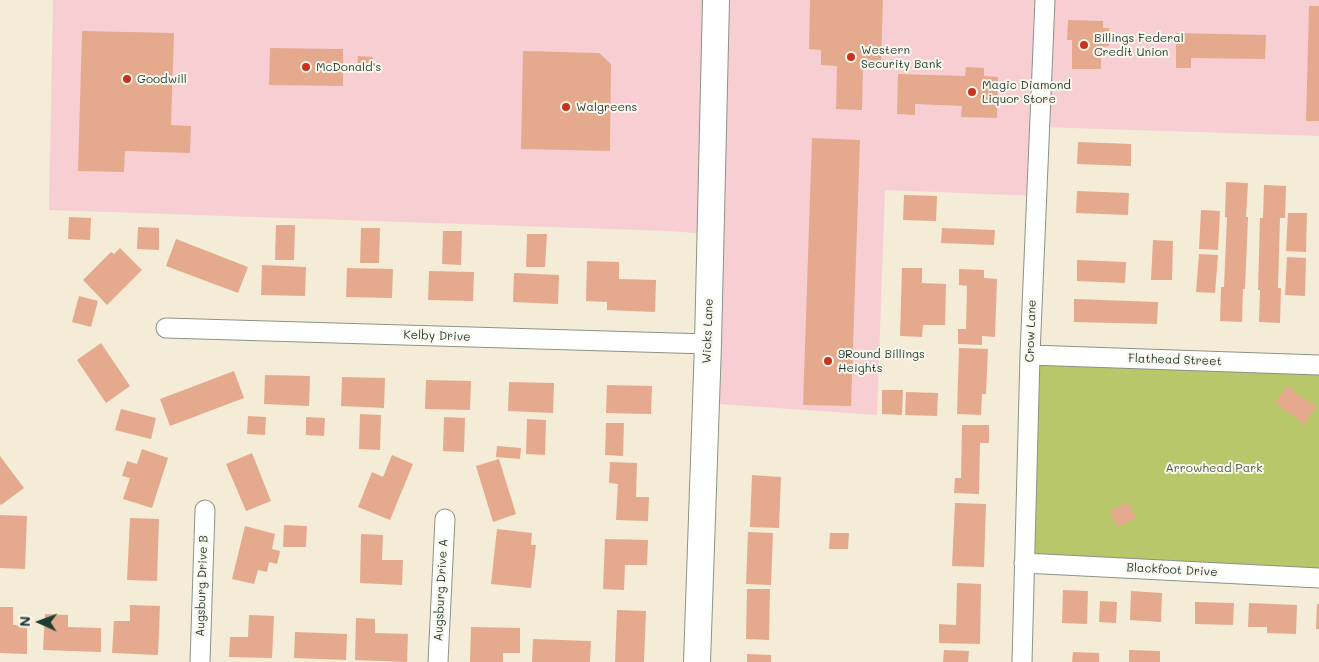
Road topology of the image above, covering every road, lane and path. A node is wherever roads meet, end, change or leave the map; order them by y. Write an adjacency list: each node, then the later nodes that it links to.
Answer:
1 (716, 0): 4 (main road, Wicks Lane)
2 (1045, 0): 5 (street, Crow Lane)
3 (166, 328): 4 (street, Kelby Drive)
4 (708, 344): 13 (main road, Wicks Lane)
5 (1030, 355): 6 (street, Flathead Street); 9 (street, Crow Lane)
6 (1319, 366)
7 (205, 510): 11 (street, Augsburg Drive B)
8 (444, 519): 12 (street, Augsburg Drive A)
9 (1024, 563): 10 (street, Blackfoot Drive); 14 (street, Crow Lane)
10 (1319, 578)
11 (200, 662)
12 (438, 662)
13 (696, 662)
14 (1022, 662)

